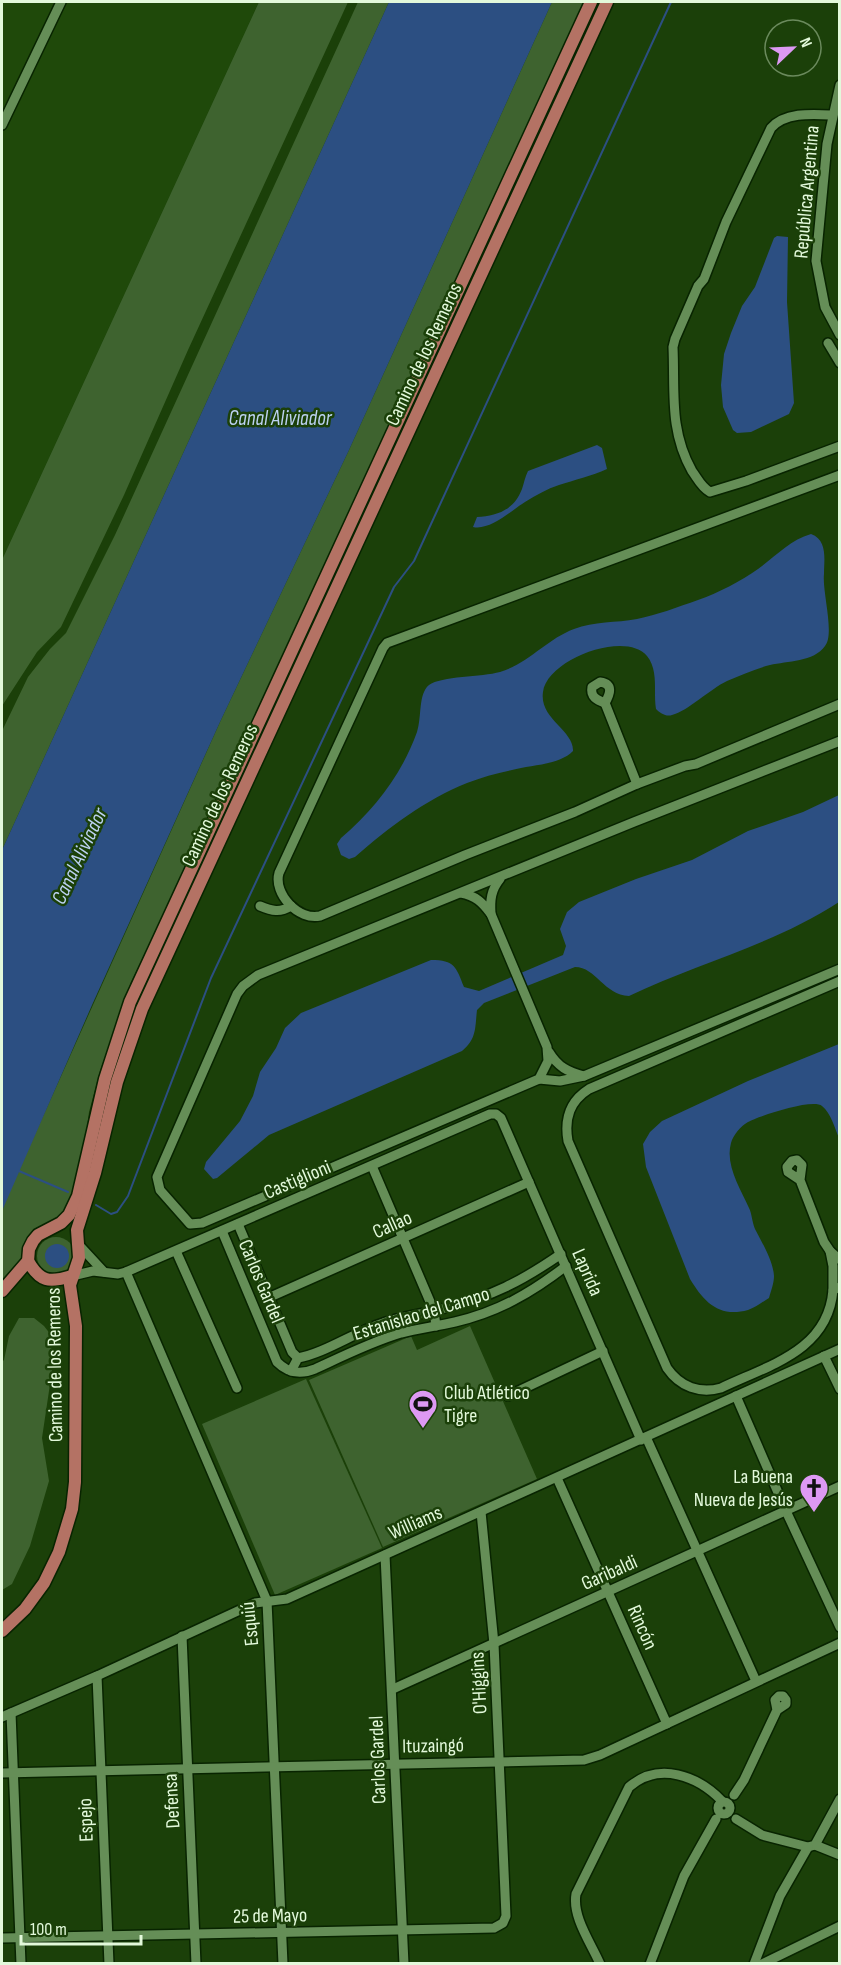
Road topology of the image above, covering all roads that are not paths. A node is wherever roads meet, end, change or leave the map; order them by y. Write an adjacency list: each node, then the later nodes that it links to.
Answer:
1 (61, 2): 6 (street)
2 (591, 2): 33 (main road, Camino de los Remeros)
3 (607, 2): 36 (main road, Camino de los Remeros)
4 (840, 85): 5 (street, República Argentina)
5 (832, 115): 7 (street, República Argentina); 10 (street)
6 (2, 125)
7 (840, 335)
8 (828, 343): 9 (street)
9 (840, 363)
10 (840, 446)
11 (840, 475): 13 (street)
12 (840, 480): 13 (street)
13 (824, 481): 21 (street)
14 (605, 703): 17 (street)
15 (840, 704): 17 (street)
16 (840, 741): 18 (street)
17 (637, 784): 21 (street)
18 (501, 877): 19 (street); 22 (street)
19 (461, 893): 22 (street); 27 (street)
20 (260, 906): 21 (street)
21 (291, 906)
22 (491, 914): 25 (street)
23 (840, 969): 26 (street)
24 (840, 981): 46 (street)
25 (547, 1047): 26 (street); 27 (street)
26 (584, 1076): 27 (street)
27 (539, 1079)
28 (501, 1118): 29 (street, Castiglioni); 31 (street, Laprida)
29 (372, 1166): 32 (street, Castiglioni); 35 (street)
30 (800, 1180): 38 (street)
31 (529, 1182): 35 (street, Callao); 39 (street, Laprida)
32 (238, 1224): 34 (street, Castiglioni); 48 (street, Carlos Gardel)
33 (46, 1231): 36 (main road); 41 (main road, Camino de los Remeros)
34 (222, 1231): 37 (street, Castiglioni); 55 (street, Carlos Gardel)
35 (403, 1239): 48 (street, Callao); 49 (street)
36 (80, 1245): 43 (street); 45 (main road, Camino de los Remeros)
37 (176, 1251): 44 (street, Castiglioni); 56 (street)
38 (830, 1251): 40 (street); 46 (street)
39 (561, 1254): 42 (street, Laprida); 49 (street, Estanislao del Campo)
40 (840, 1260)
41 (28, 1261): 45 (main road); 47 (main road, Camino de los Remeros)
42 (566, 1266): 50 (street, Estanislao del Campo); 52 (street, Laprida)
43 (104, 1272): 44 (street, Castiglioni); 45 (street, Castiglioni)
44 (126, 1272): 68 (street, Esquiú)
45 (72, 1276): 70 (main road, Camino de los Remeros)
46 (836, 1288)
47 (2, 1291)
48 (268, 1298): 54 (street, Carlos Gardel)
49 (434, 1311): 50 (street); 54 (street, Estanislao del Campo)
50 (436, 1326): 55 (street, Estanislao del Campo)
51 (840, 1349): 53 (street, Williams)
52 (603, 1352): 58 (street); 60 (street, Laprida)
53 (824, 1356): 57 (street); 59 (street, Williams)
54 (298, 1358): 55 (street)
55 (291, 1371)
56 (237, 1388)
57 (840, 1389)
58 (508, 1396)
59 (736, 1396): 60 (street, Williams); 63 (street)
60 (643, 1438): 61 (street, Williams); 65 (street, Laprida)
61 (557, 1478): 64 (street, Williams); 67 (street, Rincón)
62 (840, 1486): 63 (street, Garibaldi)
63 (786, 1511): 65 (street, Garibaldi); 69 (street)
64 (481, 1512): 66 (street, Williams); 73 (street, O'Higgins)
65 (698, 1551): 67 (street, Garibaldi); 75 (street, Laprida)
66 (385, 1555): 68 (street, Williams); 76 (street, Carlos Gardel)
67 (608, 1593): 73 (street, Garibaldi); 80 (street, Rincón)
68 (267, 1601): 71 (street, Williams); 83 (street, Esquiú)
69 (840, 1627)
70 (2, 1631)
71 (182, 1636): 74 (street, Williams); 84 (street, Defensa)
72 (840, 1643): 75 (street, Ituzaingó)
73 (494, 1644): 76 (street, Garibaldi); 81 (street, O'Higgins)
74 (97, 1676): 78 (street, Williams); 85 (street, Espejo)
75 (756, 1681): 80 (street, Ituzaingó)
76 (393, 1689): 82 (street, Carlos Gardel)
77 (777, 1710): 89 (street)
78 (11, 1713): 79 (street, Williams); 86 (street)
79 (2, 1717)
80 (667, 1724): 81 (street, Ituzaingó)
81 (500, 1761): 82 (street, Ituzaingó); 92 (street, O'Higgins)
82 (395, 1764): 83 (street, Ituzaingó); 94 (street, Carlos Gardel)
83 (274, 1766): 84 (street, Ituzaingó); 95 (street, Esquiú)
84 (187, 1768): 85 (street, Ituzaingó); 96 (street, Defensa)
85 (101, 1771): 86 (street, Ituzaingó); 97 (street, Espejo)
86 (14, 1772): 87 (street, Ituzaingó); 99 (street)
87 (2, 1773)
88 (840, 1799): 90 (street)
89 (723, 1809): 90 (street); 105 (street); 106 (street)
90 (811, 1846): 91 (street); 107 (street)
91 (840, 1855)
92 (503, 1923): 94 (street, 25 de Mayo)
93 (840, 1926): 108 (street)
94 (403, 1930): 95 (street, 25 de Mayo); 104 (street, Carlos Gardel)
95 (282, 1932): 96 (street, 25 de Mayo); 103 (street, Esquiú)
96 (195, 1934): 97 (street, 25 de Mayo); 102 (street, Defensa)
97 (108, 1936): 99 (street, 25 de Mayo); 101 (street, Espejo)
98 (2, 1938): 99 (street, 25 de Mayo)
99 (20, 1938): 100 (street)
100 (21, 1964)
101 (109, 1964)
102 (196, 1964)
103 (283, 1964)
104 (404, 1964)
105 (600, 1964)
106 (650, 1964)
107 (754, 1964)
108 (762, 1964)

